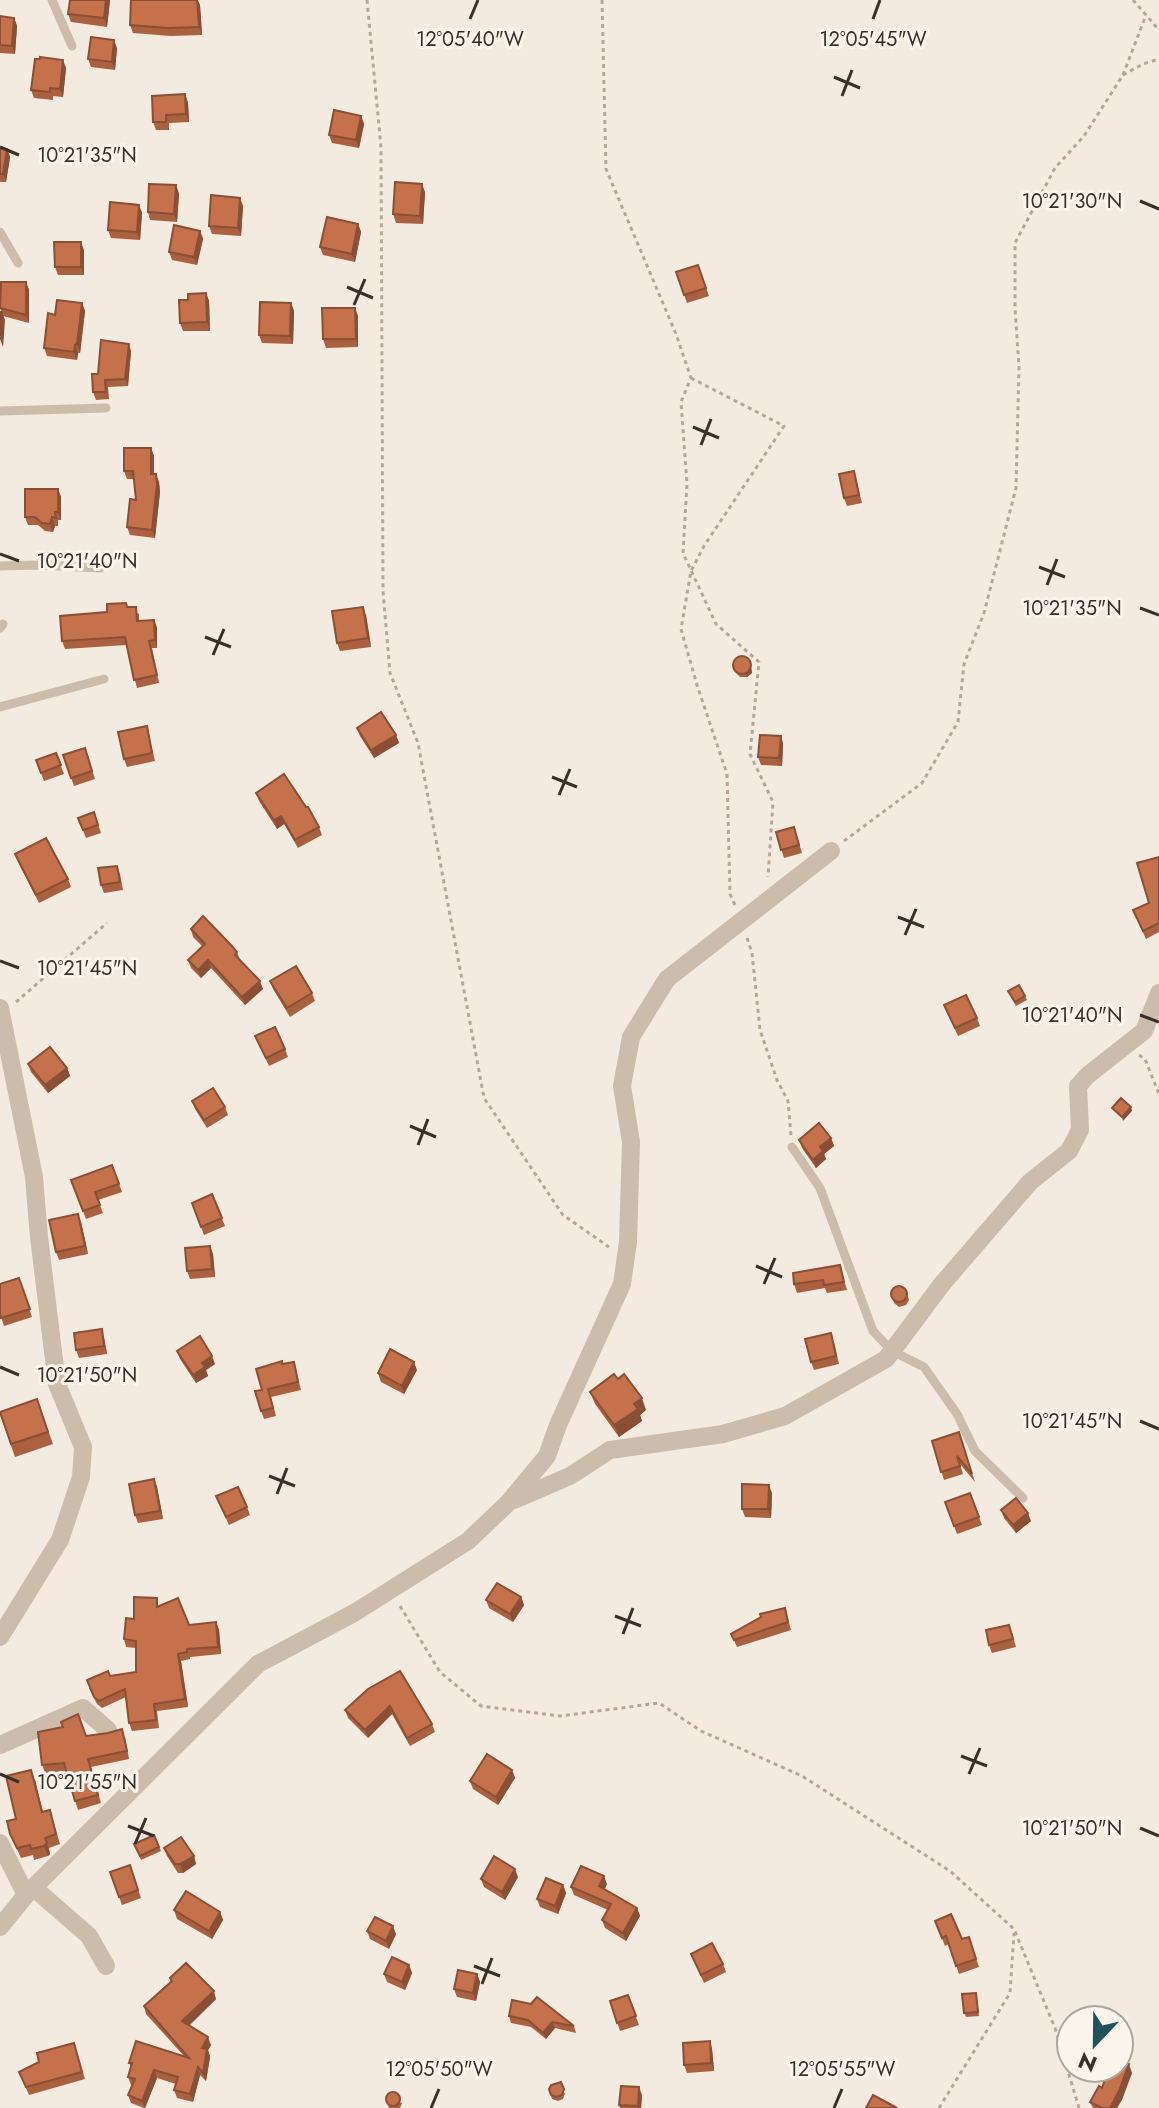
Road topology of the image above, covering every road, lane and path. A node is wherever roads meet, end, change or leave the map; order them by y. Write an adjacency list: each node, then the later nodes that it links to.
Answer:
1 (52, 0): 7 (lane)
2 (367, 0): 29 (path)
3 (602, 0): 12 (path)
4 (1133, 0): 5 (path)
5 (1146, 15): 6 (path); 9 (path)
6 (1159, 30)
7 (72, 46)
8 (1159, 59): 9 (path)
9 (1123, 75): 20 (path)
10 (0, 232): 11 (lane)
11 (18, 263)
12 (691, 378): 17 (path); 17 (path)
13 (106, 408): 14 (lane)
14 (0, 411)
15 (0, 566): 16 (lane)
16 (100, 568)
17 (691, 571): 21 (path); 22 (path)
18 (104, 679): 19 (lane)
19 (0, 707)
20 (831, 851): 21 (street)
21 (766, 901): 22 (street)
22 (741, 921): 28 (path); 29 (street)
23 (107, 923): 25 (path)
24 (1159, 993): 26 (street)
25 (1, 1012): 34 (street)
26 (1127, 1044): 27 (path); 30 (street)
27 (1159, 1094)
28 (792, 1147): 30 (lane)
29 (626, 1258): 32 (street)
30 (892, 1351): 31 (lane); 32 (street)
31 (1023, 1498)
32 (508, 1503): 33 (street)
33 (389, 1589): 38 (street); 40 (path)
34 (0, 1637)
35 (108, 1730): 36 (street)
36 (0, 1745)
37 (0, 1843): 38 (street)
38 (30, 1892): 39 (street); 41 (street)
39 (0, 1927)
40 (1014, 1929): 42 (path); 43 (path)
41 (106, 1966)
42 (939, 2108)
43 (1079, 2108)

